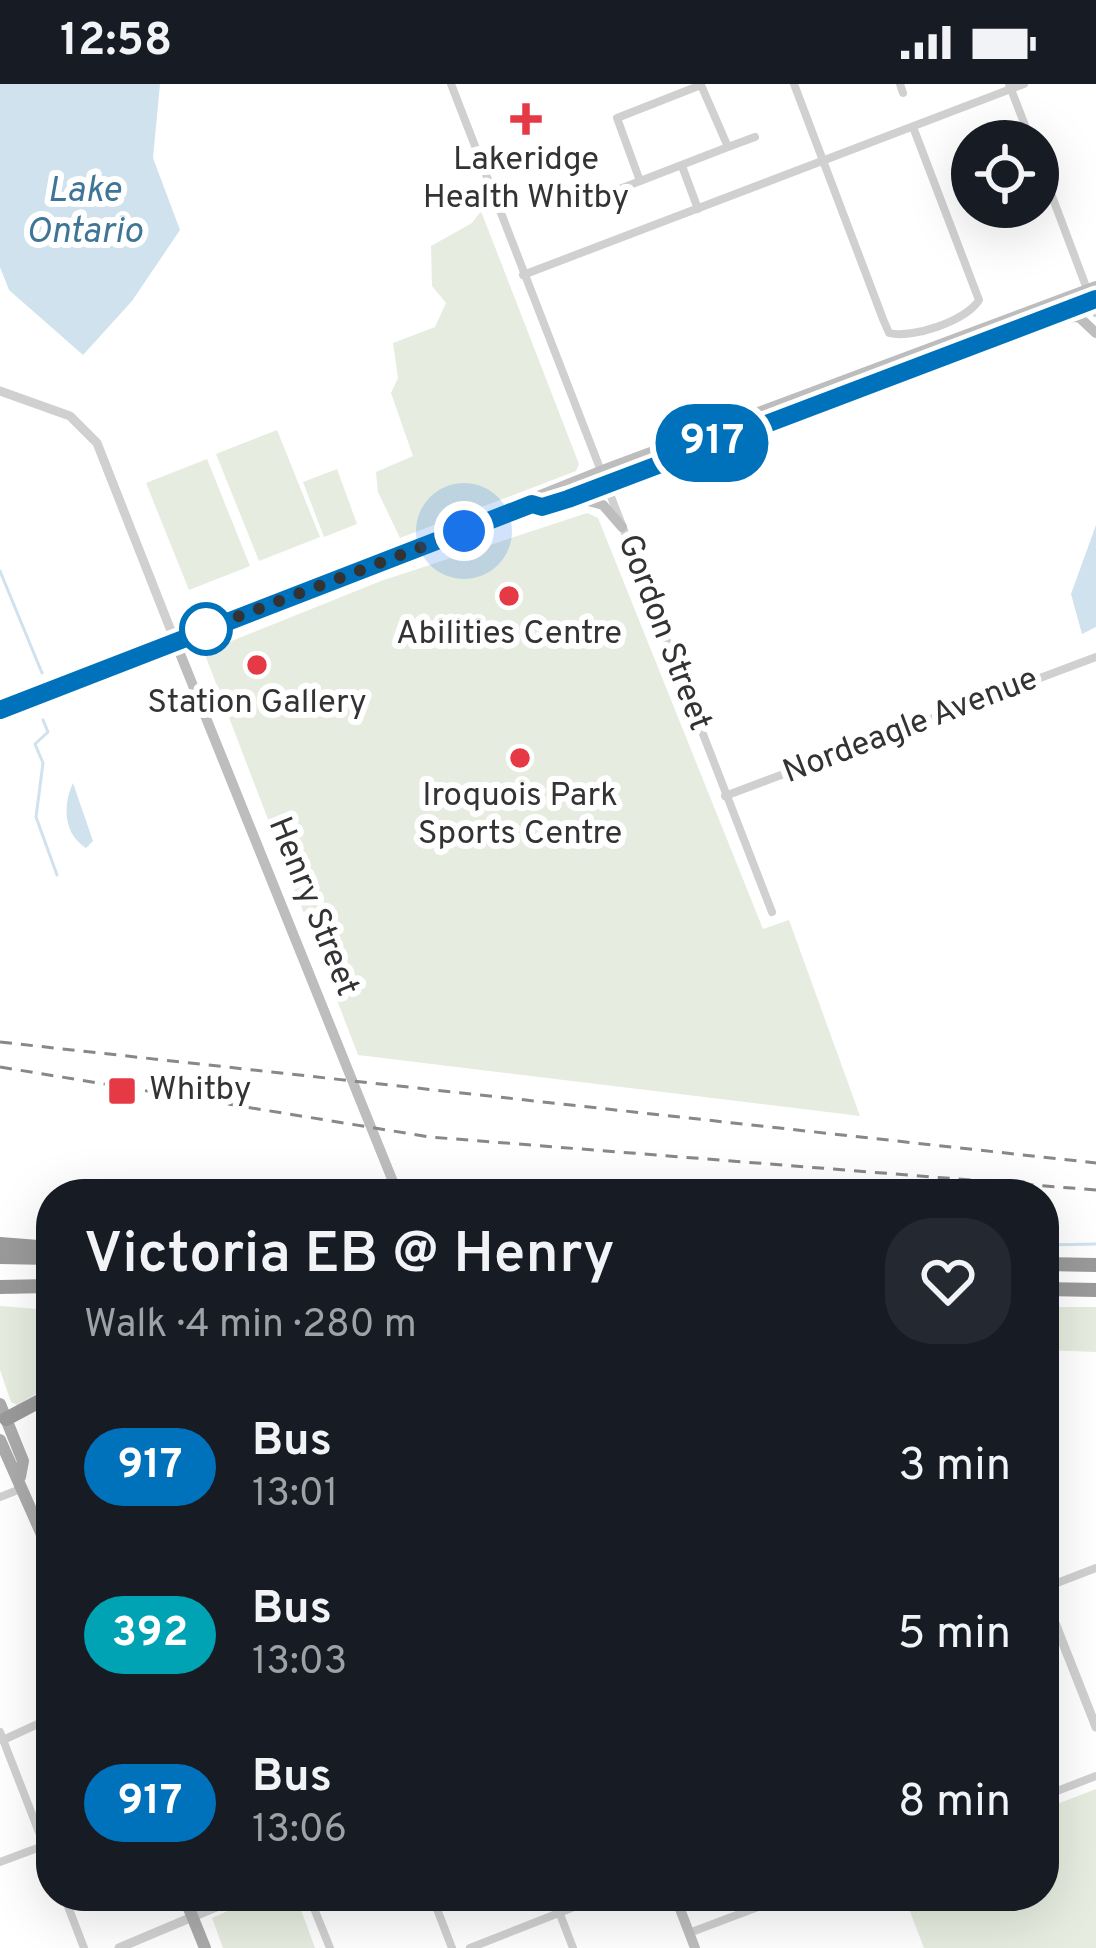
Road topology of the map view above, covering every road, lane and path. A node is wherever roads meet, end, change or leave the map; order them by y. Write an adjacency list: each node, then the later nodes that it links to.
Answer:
1 (451, 84): 15 (street, Gordon Street)
2 (794, 84): 9 (street)
3 (1024, 84): 4 (street)
4 (1010, 86): 5 (street); 6 (street)
5 (1023, 120)
6 (914, 128): 9 (street); 9 (street)
7 (755, 137): 8 (street)
8 (728, 148): 10 (street); 11 (street)
9 (823, 161): 13 (street)
10 (682, 166): 11 (street); 13 (street)
11 (640, 181): 12 (street)
12 (617, 190)
13 (698, 209): 15 (street)
14 (1059, 212): 16 (street)
15 (524, 275): 20 (street, Gordon Street)
16 (1093, 297): 17 (main road); 20 (main road)
17 (1021, 327): 18 (main road); 20 (main road)
18 (1096, 333)
19 (0, 391): 24 (street)
20 (603, 477): 21 (main road); 22 (main road); 23 (street, Gordon Street)
21 (568, 499): 22 (main road); 23 (main road)
22 (532, 504): 24 (main road)
23 (622, 526): 27 (street, Gordon Street)
24 (175, 640): 26 (main road); 29 (main road, Henry Street)
25 (1096, 657): 27 (street, Nordeagle Avenue)
26 (0, 710)
27 (725, 796): 28 (street, Gordon Street)
28 (772, 913)
29 (391, 1179)
30 (0, 1244): 31 (highway)
31 (36, 1247)
32 (0, 1258): 33 (highway)
33 (36, 1258)
34 (1059, 1264): 35 (highway)
35 (1096, 1265)
36 (36, 1284): 37 (highway)
37 (0, 1285)
38 (1059, 1289): 39 (highway)
39 (1096, 1289)
40 (36, 1400): 41 (highway)
41 (1, 1412): 43 (main road)
42 (0, 1440): 43 (main road)
43 (22, 1482): 44 (street); 45 (main road)
44 (0, 1497)
45 (36, 1517)
46 (1096, 1568): 47 (street)
47 (1059, 1584)
48 (1059, 1630): 50 (street)
49 (36, 1724): 51 (street)
50 (1096, 1727)
51 (1, 1738): 54 (street)
52 (1096, 1776): 53 (street)
53 (1059, 1790)
54 (36, 1817)
55 (36, 1848): 56 (street)
56 (0, 1862)
57 (70, 1911): 67 (street)
58 (191, 1911): 65 (main road)
59 (205, 1911): 65 (street)
60 (315, 1911): 70 (street)
61 (438, 1911): 71 (street)
62 (680, 1911): 66 (main road)
63 (747, 1911): 66 (street)
64 (559, 1912): 72 (street); 73 (street)
65 (193, 1916): 68 (street); 69 (main road)
66 (689, 1933): 74 (main road)
67 (84, 1948)
68 (119, 1948)
69 (205, 1948)
70 (330, 1948)
71 (452, 1948)
72 (470, 1948)
73 (573, 1948)
74 (695, 1948)

